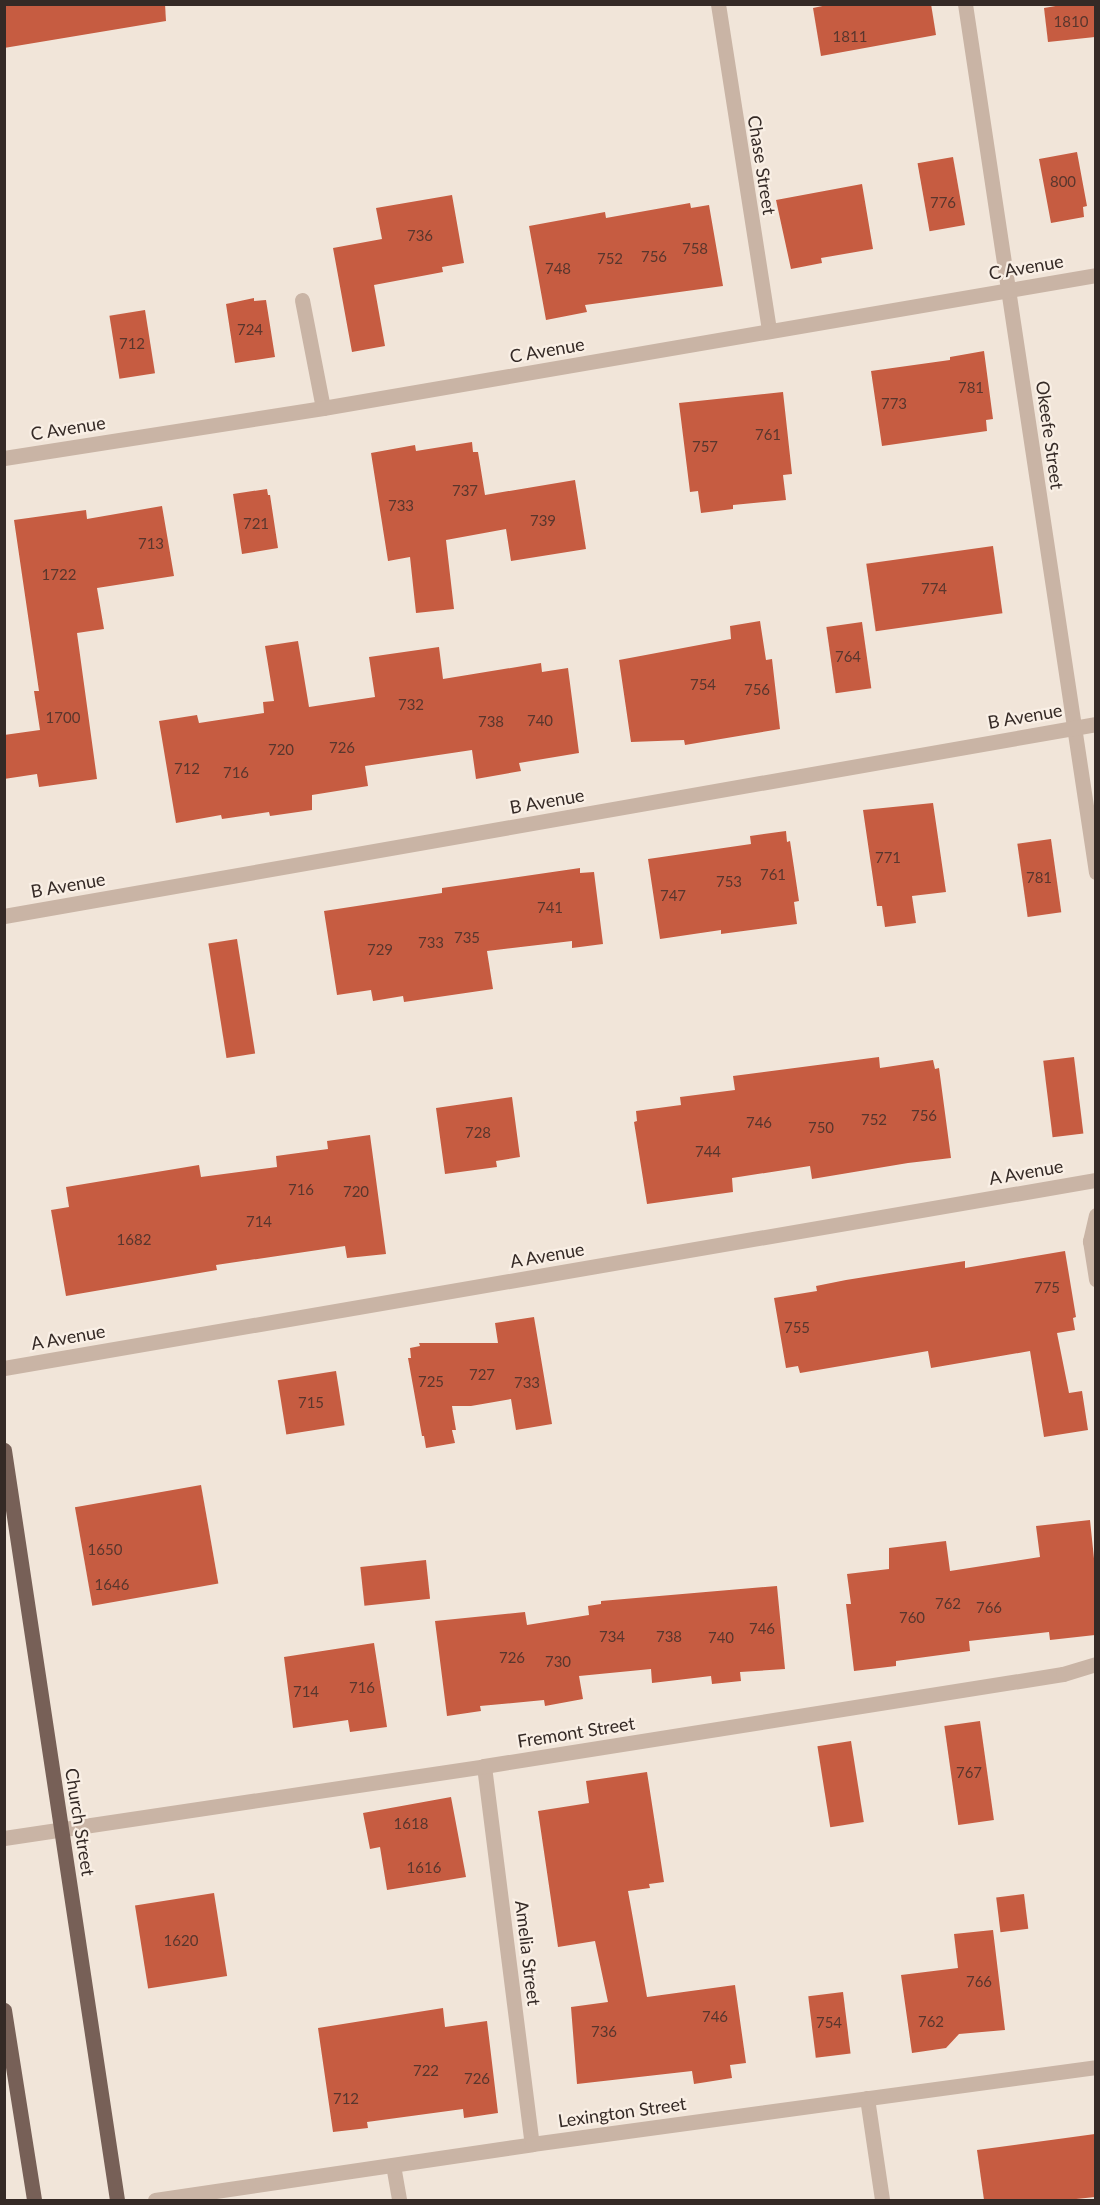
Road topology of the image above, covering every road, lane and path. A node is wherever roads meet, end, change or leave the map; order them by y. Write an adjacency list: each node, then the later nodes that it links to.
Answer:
1 (718, 4): 6 (street, Chase Street)
2 (965, 4): 4 (street, Okeefe Street)
3 (1095, 275): 4 (street, C Avenue)
4 (1009, 290): 6 (street, C Avenue); 10 (street, Okeefe Street)
5 (302, 300): 7 (street)
6 (769, 332): 7 (street, C Avenue)
7 (323, 408): 8 (street, C Avenue)
8 (4, 458)
9 (1095, 724): 10 (street, B Avenue)
10 (1073, 728): 11 (street, Okeefe Street); 12 (street, B Avenue)
11 (1095, 872)
12 (4, 915)
13 (1095, 1180): 16 (street, A Avenue)
14 (1095, 1215): 15 (street)
15 (1095, 1280)
16 (4, 1368)
17 (4, 1450): 20 (main road, Church Street)
18 (1095, 1664): 19 (street, Fremont Street)
19 (484, 1766): 20 (street, Fremont Street); 25 (street, Amelia Street)
20 (62, 1830): 21 (street, Fremont Street); 28 (main road, Church Street)
21 (4, 1838)
22 (4, 2010): 27 (main road)
23 (1095, 2067): 24 (street, Lexington Street)
24 (867, 2098): 25 (street, Lexington Street); 31 (street)
25 (532, 2144): 26 (street, Lexington Street)
26 (393, 2165): 29 (street, Lexington Street); 30 (street)
27 (34, 2200)
28 (117, 2200)
29 (155, 2200)
30 (399, 2200)
31 (882, 2200)

